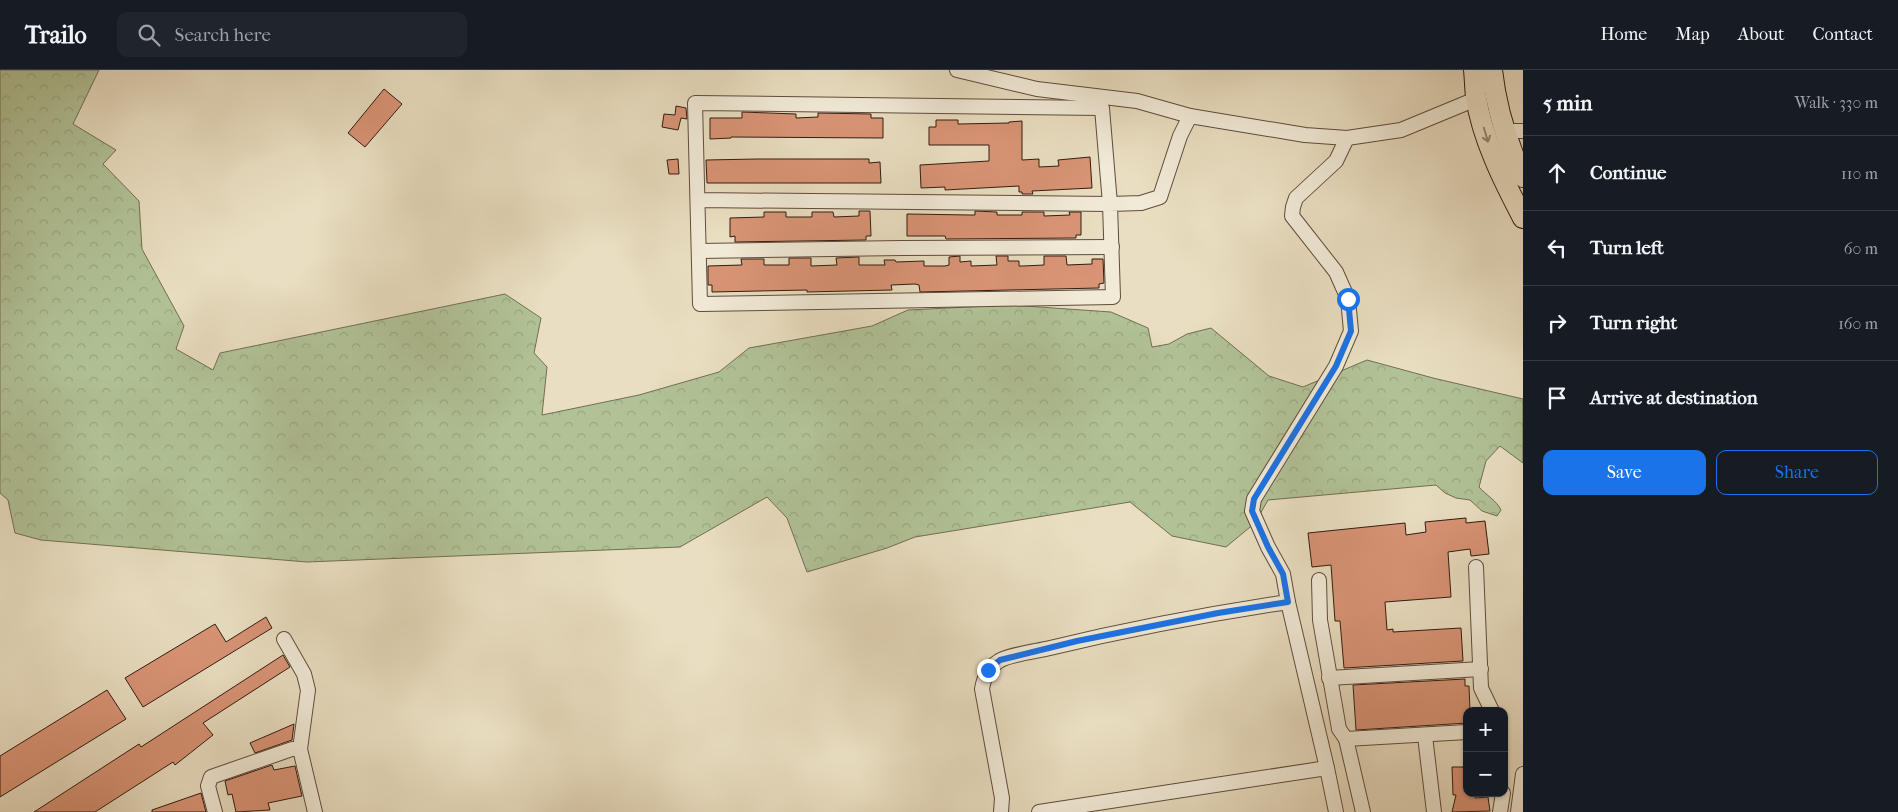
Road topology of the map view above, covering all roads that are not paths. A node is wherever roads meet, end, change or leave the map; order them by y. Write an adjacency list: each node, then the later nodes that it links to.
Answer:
1 (957, 70): 5 (street)
2 (1474, 70): 4 (highway)
3 (1492, 70): 6 (highway)
4 (1476, 99): 7 (street); 11 (highway, one-way to 11)
5 (1190, 116): 7 (street); 10 (street)
6 (1514, 131): 8 (highway)
7 (1347, 138): 16 (street)
8 (1523, 177)
9 (698, 200): 10 (street); 10 (street); 13 (street)
10 (1110, 204): 12 (street)
11 (1523, 218)
12 (1112, 247): 13 (street); 13 (street)
13 (699, 251)
14 (1476, 567): 18 (street)
15 (1319, 580): 19 (street)
16 (1288, 602): 25 (street); 30 (street)
17 (284, 639): 24 (street)
18 (1481, 669): 19 (street); 20 (street)
19 (1329, 678): 23 (street)
20 (1490, 707)
21 (1463, 732): 22 (street)
22 (1425, 736): 23 (street); 34 (street)
23 (1346, 739): 33 (street)
24 (300, 750): 28 (street); 29 (street)
25 (1327, 768): 31 (street); 32 (street)
26 (1523, 774): 36 (street)
27 (1502, 797): 35 (street)
28 (215, 812)
29 (315, 812)
30 (1000, 812)
31 (1039, 812)
32 (1336, 812)
33 (1363, 812)
34 (1434, 812)
35 (1500, 812)
36 (1518, 812)

